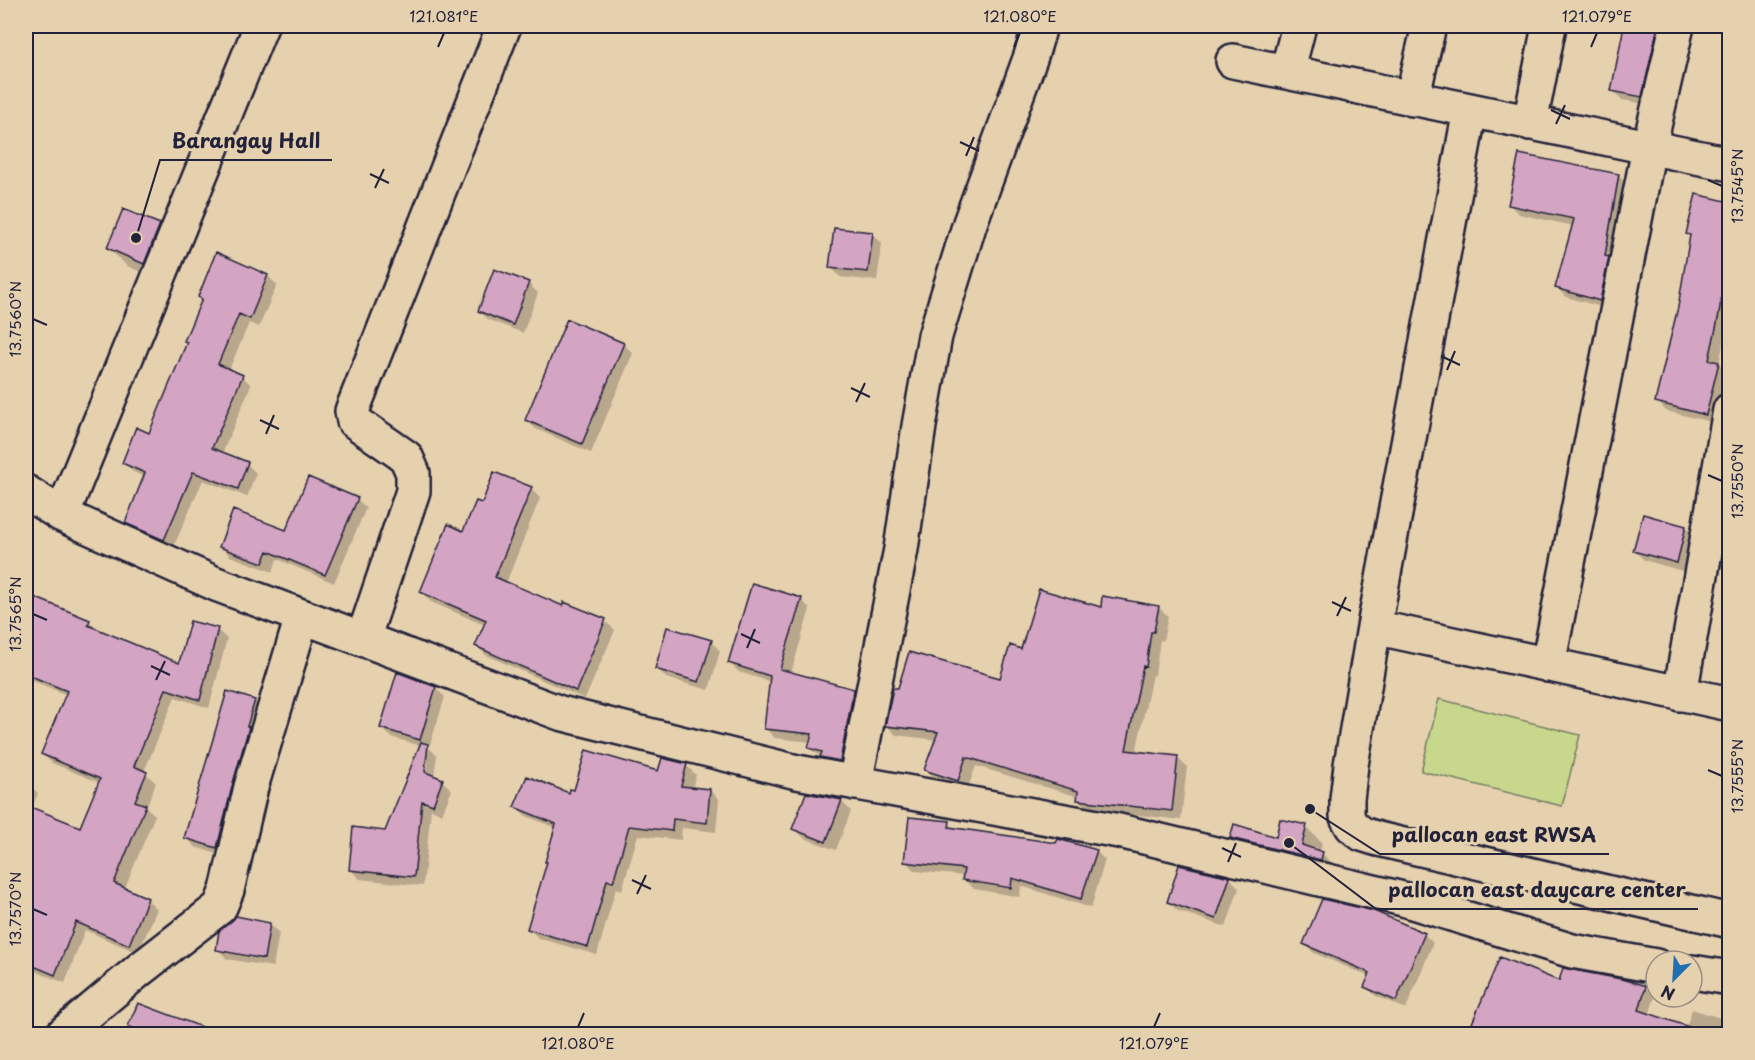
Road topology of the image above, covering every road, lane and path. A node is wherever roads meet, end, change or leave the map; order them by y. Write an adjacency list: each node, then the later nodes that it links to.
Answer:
1 (261, 26): 17 (street)
2 (504, 26): 20 (street)
3 (1040, 26): 24 (street)
4 (1299, 26): 9 (street)
5 (1429, 26): 10 (street)
6 (1550, 26): 12 (street)
7 (1677, 26): 13 (street)
8 (1233, 61): 9 (street)
9 (1287, 72): 10 (street)
10 (1412, 99): 11 (street)
11 (1470, 110): 12 (street); 19 (street)
12 (1530, 123): 13 (street)
13 (1649, 148): 14 (street); 21 (street)
14 (1730, 164)
15 (1730, 410): 22 (street)
16 (26, 492): 17 (street)
17 (62, 515): 18 (street)
18 (302, 617): 20 (street); 29 (street)
19 (1374, 627): 21 (street); 25 (street)
20 (363, 639): 24 (street)
21 (1548, 665): 22 (street)
22 (1680, 693): 23 (street)
23 (1730, 704)
24 (855, 783): 26 (street)
25 (1730, 921)
26 (1644, 964)
27 (1704, 974): 28 (street)
28 (1730, 978)
29 (63, 1035)

